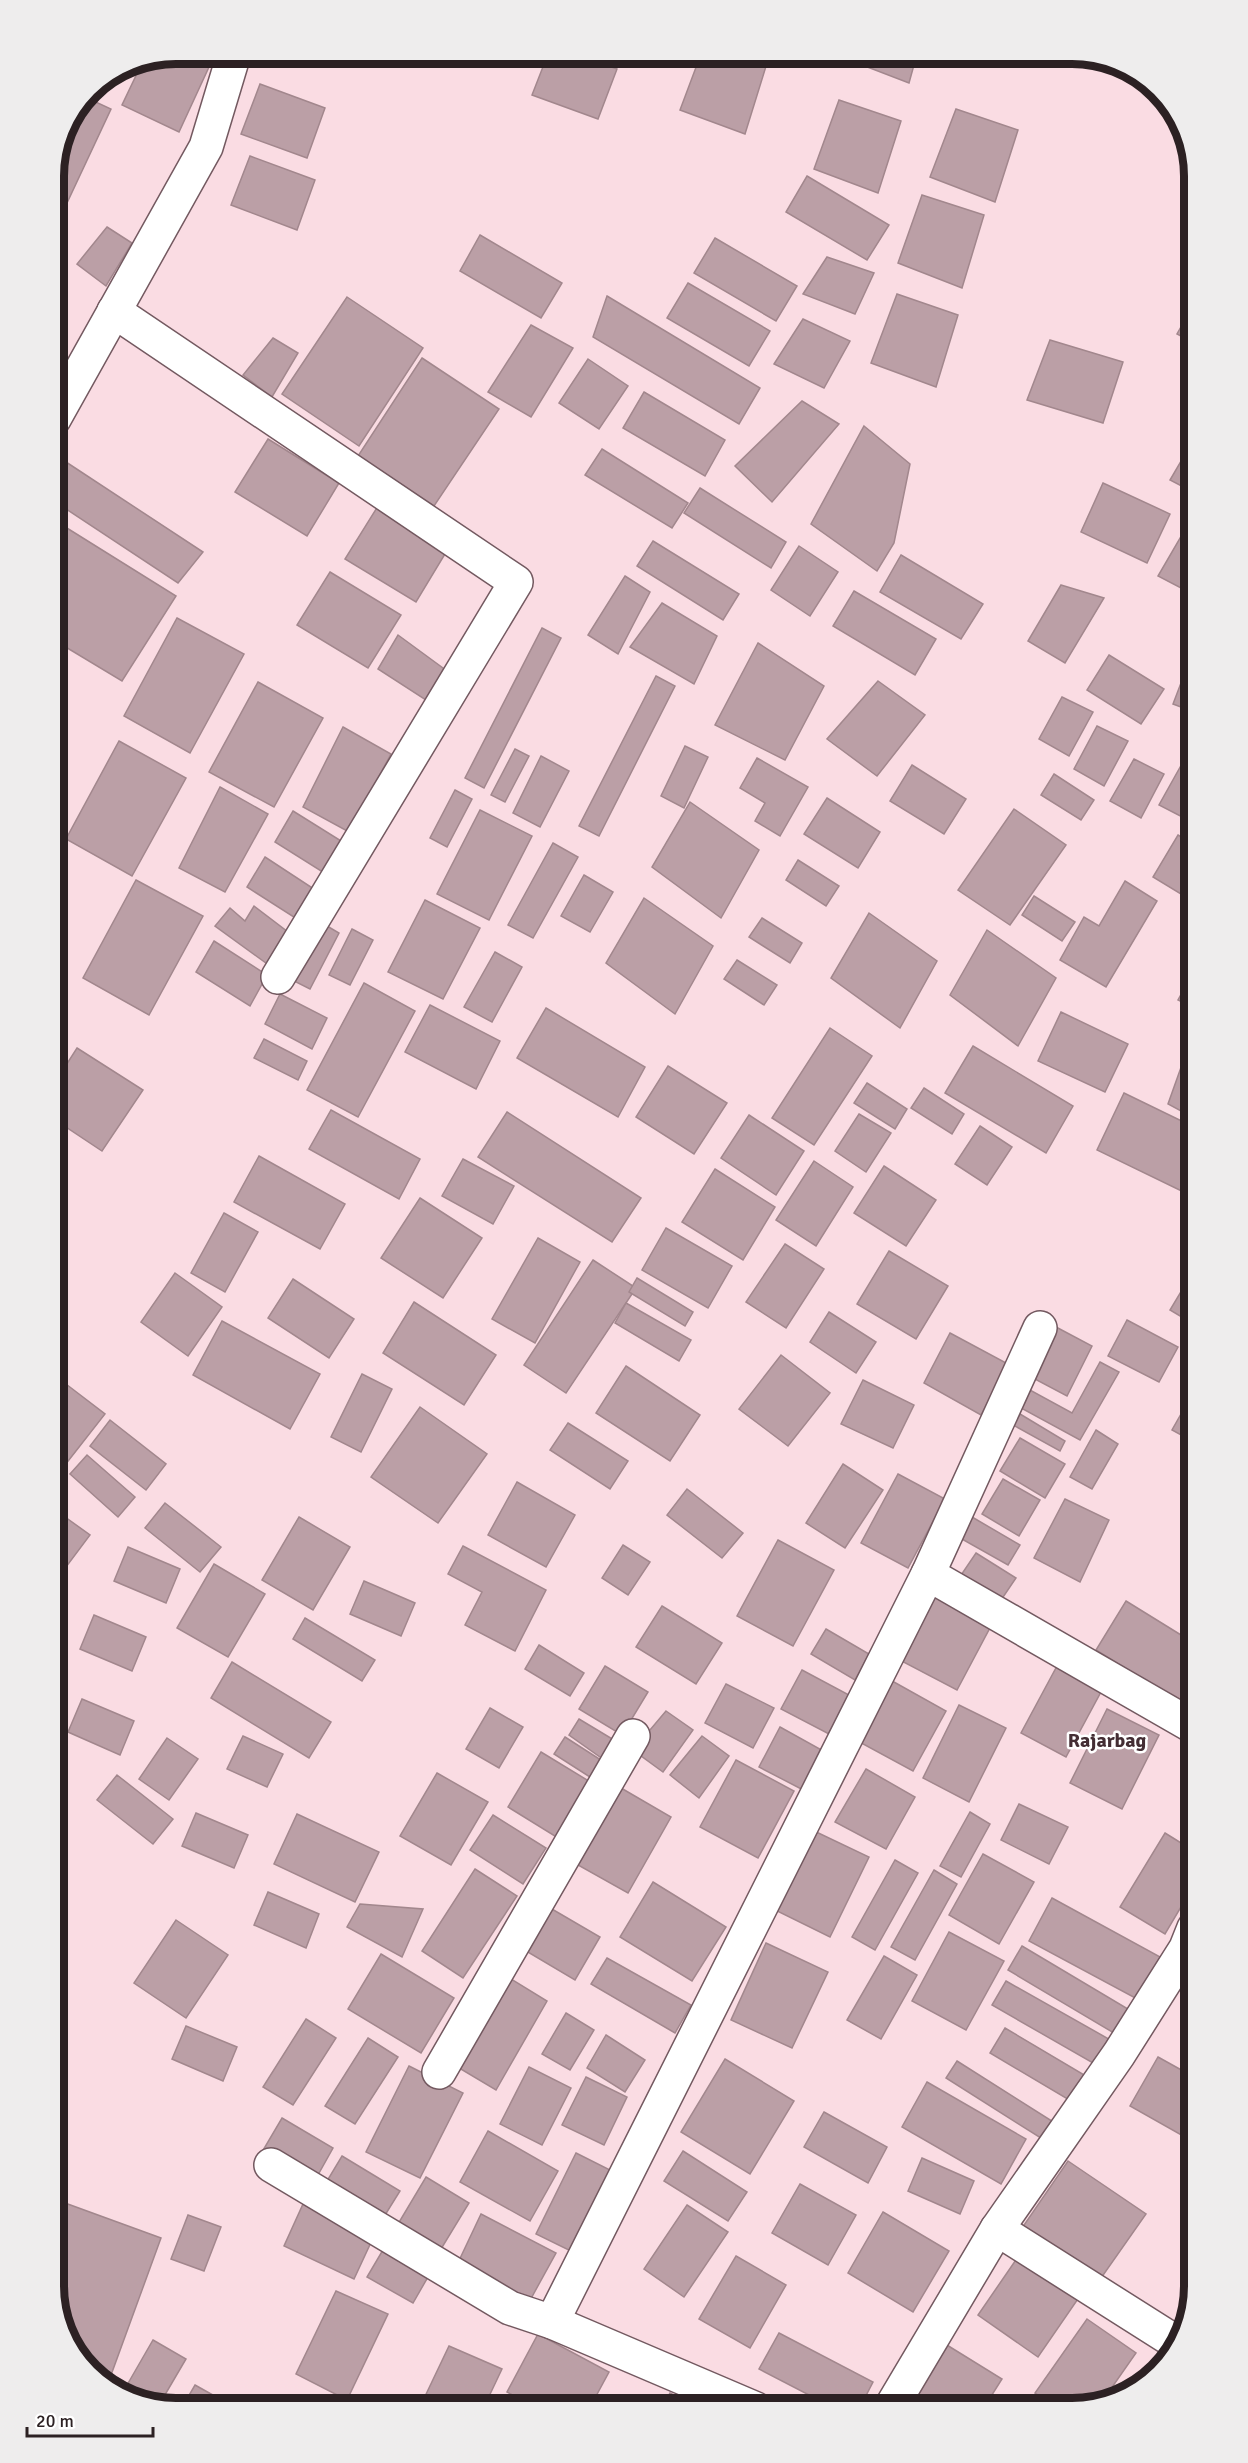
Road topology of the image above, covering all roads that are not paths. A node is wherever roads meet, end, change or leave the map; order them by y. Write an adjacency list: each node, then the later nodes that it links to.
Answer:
1 (231, 65): 2 (street)
2 (114, 311): 3 (street); 4 (street)
3 (65, 399)
4 (278, 977)
5 (1040, 1329): 6 (street)
6 (928, 1574): 7 (street); 13 (street)
7 (1184, 1721)
8 (633, 1736): 10 (street)
9 (1184, 1954): 12 (street)
10 (439, 2072)
11 (271, 2165): 13 (street)
12 (997, 2229): 14 (street); 16 (street)
13 (552, 2322): 15 (street)
14 (1171, 2339)
15 (730, 2398)
16 (897, 2398)

